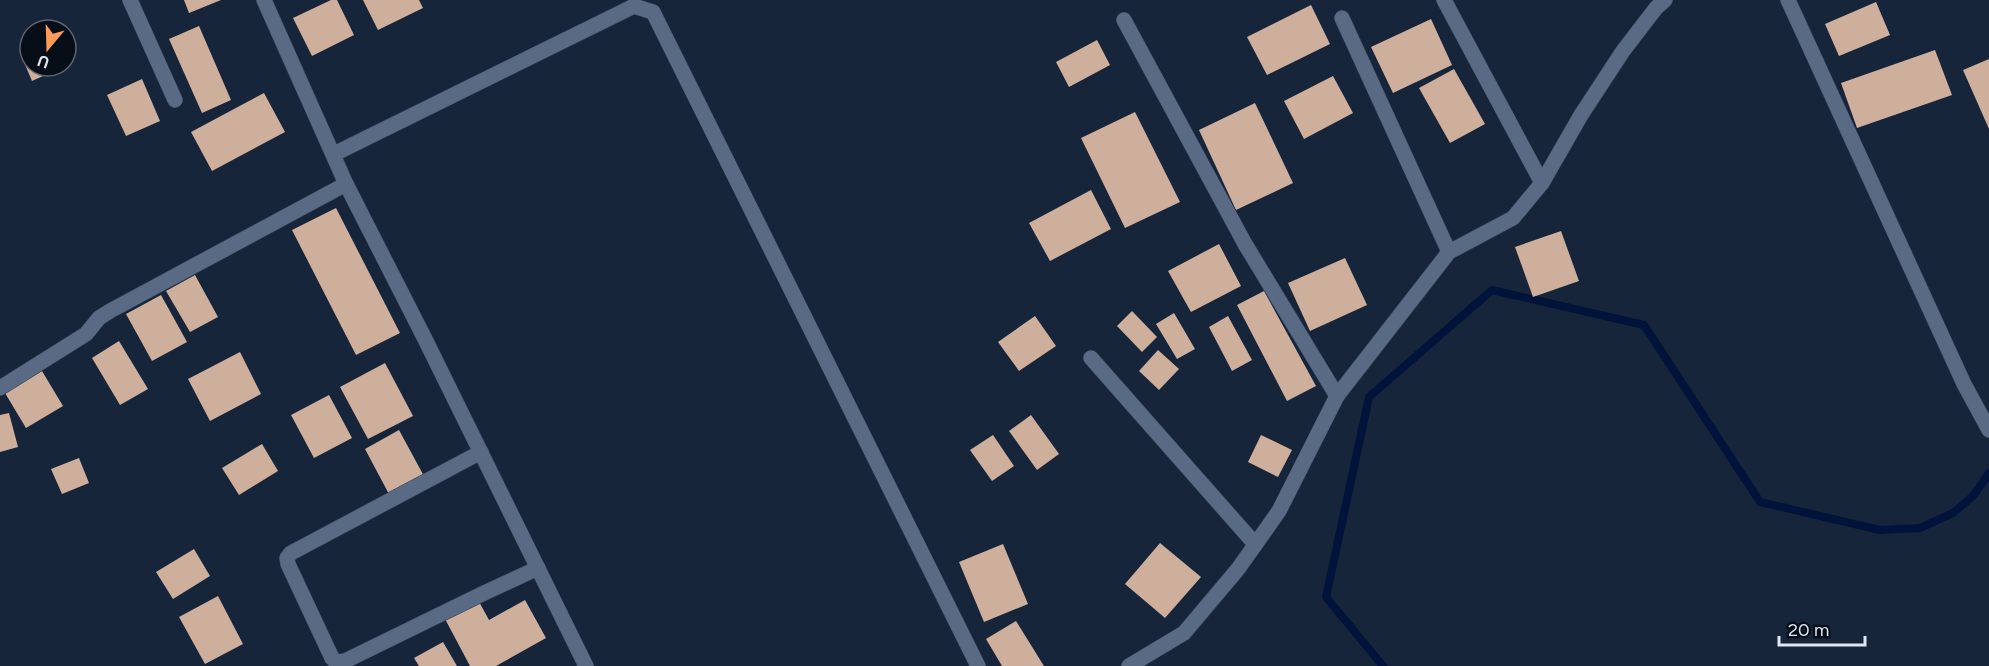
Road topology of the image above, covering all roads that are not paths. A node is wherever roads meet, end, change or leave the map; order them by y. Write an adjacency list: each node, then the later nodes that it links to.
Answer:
1 (130, 0): 8 (street)
2 (264, 0): 9 (street)
3 (1444, 0): 10 (street)
4 (1665, 0): 10 (street)
5 (1788, 0): 16 (street)
6 (1342, 18): 12 (street)
7 (1124, 20): 15 (street)
8 (175, 100)
9 (334, 154): 11 (street); 21 (street)
10 (1542, 183): 12 (street)
11 (346, 184): 14 (street); 17 (street)
12 (1449, 252): 15 (street)
13 (1091, 358): 18 (street)
14 (0, 388)
15 (1337, 396): 18 (street)
16 (1989, 430)
17 (481, 452): 19 (street); 19 (street)
18 (1255, 544): 22 (street)
19 (538, 568): 20 (street)
20 (586, 666)
21 (978, 666)
22 (1129, 666)

